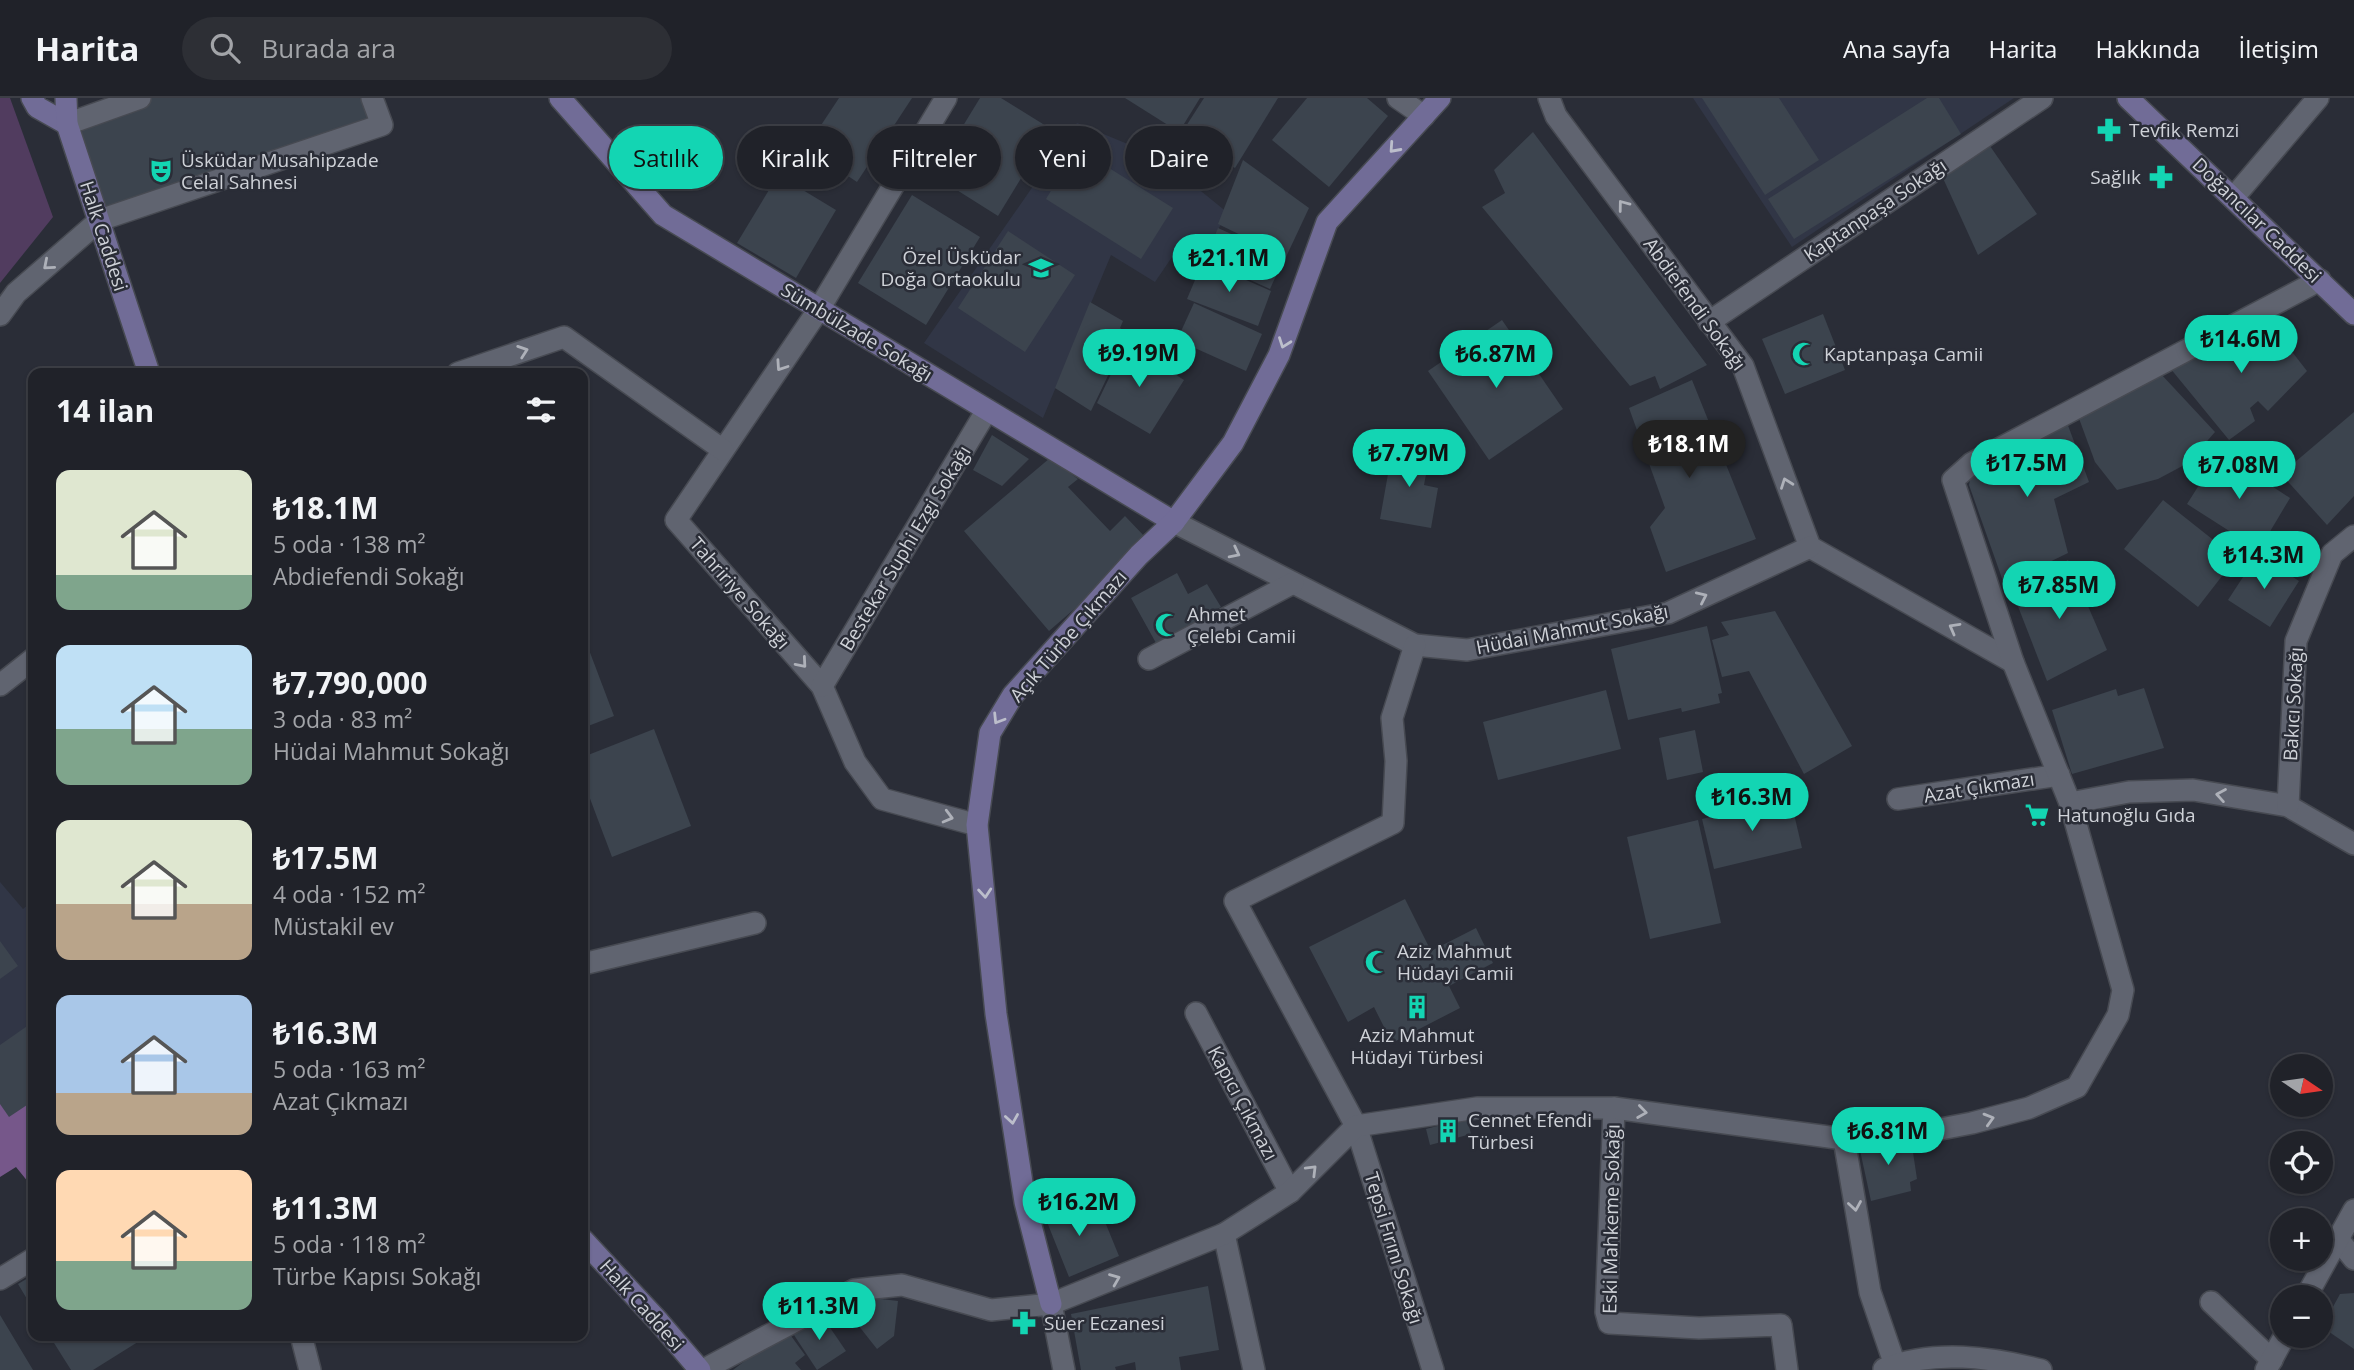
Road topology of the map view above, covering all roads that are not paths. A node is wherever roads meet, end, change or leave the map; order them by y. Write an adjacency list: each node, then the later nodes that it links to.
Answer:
1 (32, 98): 14 (street)
2 (66, 98): 14 (street, Halk Caddesi)
3 (140, 98): 14 (street)
4 (372, 98): 16 (street)
5 (946, 98): 18 (street, Tahririye Sokağı)
6 (1398, 98): 13 (street)
7 (1440, 98): 13 (street, Açık Türbe Çıkmazı)
8 (1549, 98): 21 (street, Abdiefendi Sokağı, one-way to 8)
9 (2042, 98): 21 (street, Kaptanpaşa Sokağı)
10 (2128, 98): 15 (street, Doğancılar Caddesi)
11 (2318, 98): 15 (street)
12 (568, 101): 18 (street, Sümbülzade Sokağı)
13 (1424, 116): 26 (street, Açık Türbe Çıkmazı, one-way to 26)
14 (67, 124): 16 (street, Halk Caddesi)
15 (2234, 197): 17 (street, Doğancılar Caddesi)
16 (100, 220): 20 (street, one-way to 20); 22 (street, Halk Caddesi)
17 (2320, 280): 19 (street, Doğancılar Caddesi); 32 (street)
18 (819, 309): 24 (street, Sümbülzade Sokağı); 25 (street, Tahririye Sokağı, one-way to 25)
19 (2354, 314)
20 (0, 315)
21 (1709, 322): 28 (street, Abdiefendi Sokağı, one-way to 21)
22 (147, 368)
23 (473, 368): 25 (street, one-way to 25)
24 (987, 410): 26 (street, Sümbülzade Sokağı); 35 (street, Bestekar Suphi Ezgi Sokağı)
25 (723, 450): 35 (street, Tahririye Sokağı, one-way to 35)
26 (1174, 522): 29 (street, Hüdai Mahmut Sokağı, one-way to 29); 40 (street, Açık Türbe Çıkmazı, one-way to 40)
27 (2354, 536): 39 (street, Bakıcı Sokağı)
28 (1810, 547): 30 (street, Hüdai Mahmut Sokağı, one-way to 28); 32 (street, one-way to 28)
29 (1293, 583): 30 (street, Hüdai Mahmut Sokağı); 31 (street)
30 (1415, 645): 46 (street, Tepsi Fırını Sokağı)
31 (1149, 659)
32 (2013, 662): 36 (street)
33 (28, 663): 34 (street)
34 (0, 685)
35 (822, 686): 40 (street, Tahririye Sokağı, one-way to 40)
36 (2059, 775): 37 (street, Azat Çıkmazı); 38 (street)
37 (1898, 799)
38 (2070, 803): 39 (street, one-way to 38); 47 (street, one-way to 38)
39 (2288, 806): 41 (street)
40 (977, 825): 58 (street, Açık Türbe Çıkmazı, one-way to 58)
41 (2354, 844)
42 (755, 923): 43 (street)
43 (588, 958)
44 (1196, 1013): 48 (street, Kapıcı Çıkmazı)
45 (1614, 1108): 46 (street); 47 (street, one-way to 47); 68 (street, Eski Mahkeme Sokağı)
46 (1356, 1126): 48 (street, one-way to 46); 67 (street, Tepsi Fırını Sokağı)
47 (1844, 1139): 62 (street, one-way to 62)
48 (1290, 1192): 50 (street)
49 (2354, 1210): 51 (street)
50 (1224, 1234): 58 (street, one-way to 50); 66 (street)
51 (2338, 1239): 53 (street); 56 (street)
52 (588, 1245): 64 (street, Halk Caddesi)
53 (2354, 1259)
54 (28, 1262): 55 (street)
55 (0, 1279)
56 (2313, 1285)
57 (2211, 1302): 61 (street)
58 (1051, 1304): 64 (street); 65 (street)
59 (303, 1341): 63 (street)
60 (2278, 1348): 61 (street)
61 (2269, 1365)
62 (1888, 1367): 69 (street)
63 (310, 1370)
64 (701, 1370)
65 (1065, 1370)
66 (1254, 1370)
67 (1433, 1370)
68 (1787, 1370)
69 (2042, 1370)

